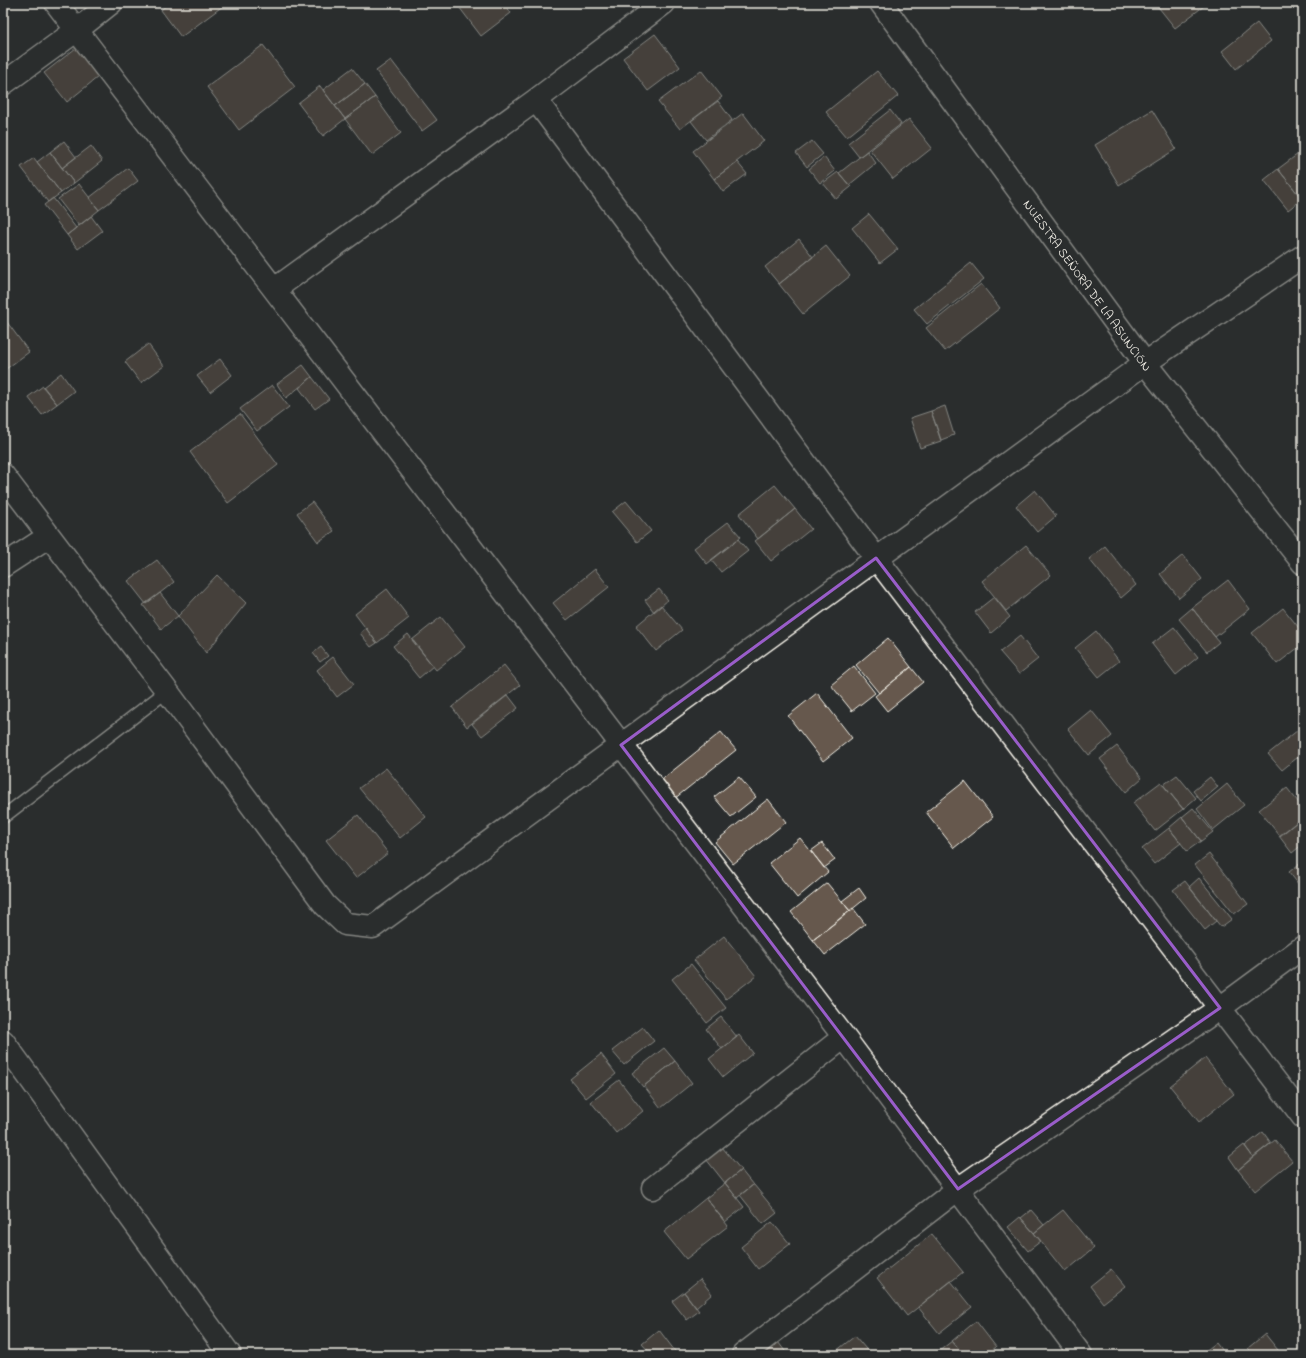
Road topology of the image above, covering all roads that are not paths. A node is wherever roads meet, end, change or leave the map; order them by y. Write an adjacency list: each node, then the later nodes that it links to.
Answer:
1 (56, 3): 5 (street)
2 (111, 3): 5 (street)
3 (664, 3): 7 (street)
4 (880, 3): 10 (street, NUESTRA SEÑORA DE LA ASUNCIÓN)
5 (77, 30): 6 (street); 9 (street)
6 (3, 84)
7 (536, 100): 9 (street); 13 (street)
8 (1303, 256): 10 (street)
9 (275, 289): 17 (street)
10 (1145, 363): 13 (street); 14 (street, NUESTRA SEÑORA DE LA ASUNCIÓN)
11 (3, 475): 12 (street)
12 (49, 536): 15 (street); 16 (street)
13 (876, 558): 17 (street); 20 (street)
14 (1303, 563)
15 (3, 566)
16 (167, 691): 17 (street); 18 (lane)
17 (621, 745): 21 (street)
18 (3, 817)
19 (1303, 947): 20 (street)
20 (1220, 1008): 23 (street); 25 (street)
21 (844, 1037): 24 (street); 25 (street)
22 (3, 1041): 26 (street)
23 (1303, 1117)
24 (653, 1188)
25 (958, 1189): 27 (street); 28 (street)
26 (230, 1355)
27 (743, 1355)
28 (1081, 1355)

